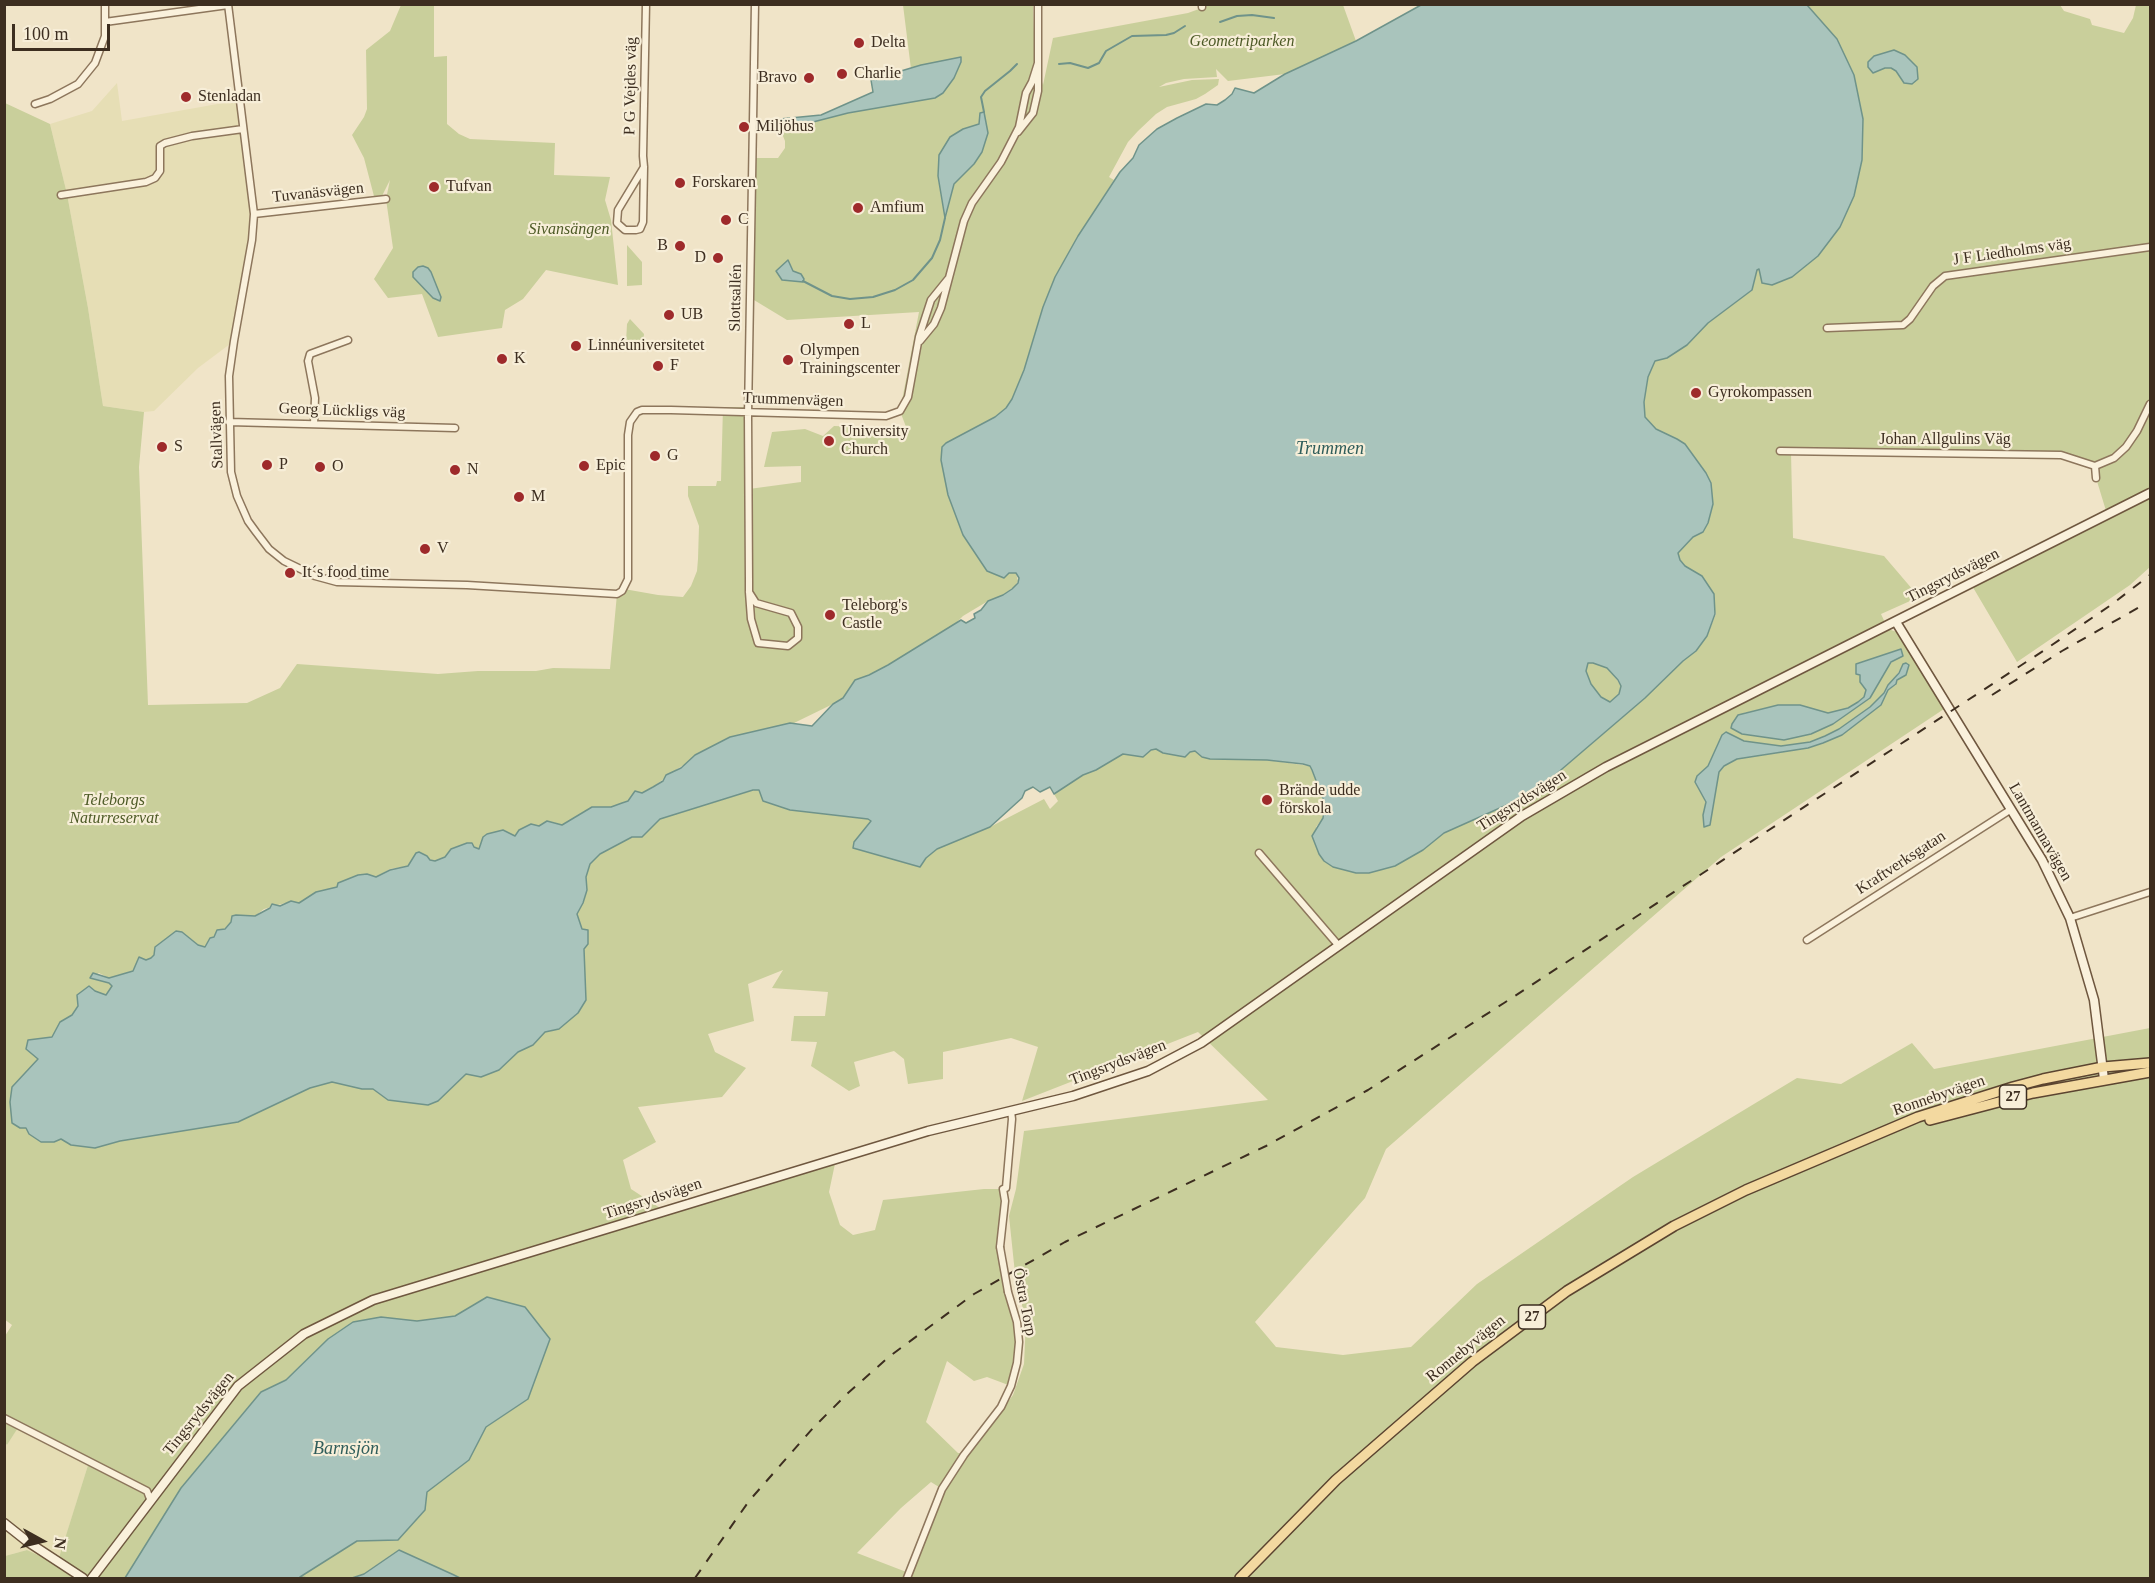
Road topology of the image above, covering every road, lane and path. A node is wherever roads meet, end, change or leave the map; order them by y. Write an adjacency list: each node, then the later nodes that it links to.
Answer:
1 (105, 4): 6 (street)
2 (646, 4): 11 (street, P G Vejdes väg)
3 (755, 4): 21 (street, Slottsallén)
4 (1038, 4): 7 (street, Trummenvägen)
5 (228, 5): 6 (street); 9 (street, Stallvägen)
6 (105, 22): 8 (street)
7 (1038, 63): 10 (street, Trummenvägen); 10 (street, Trummenvägen)
8 (35, 104)
9 (243, 129): 12 (street); 14 (street, Stallvägen)
10 (1015, 134): 16 (street, Trummenvägen)
11 (644, 167): 11 (street, P G Vejdes väg)
12 (61, 195)
13 (386, 199): 14 (street, Tuvanäsvägen)
14 (254, 214): 22 (street, Stallvägen)
15 (2151, 247): 17 (street, J F Liedholms väg)
16 (948, 279): 19 (street, Trummenvägen); 19 (street, Trummenvägen)
17 (1827, 328)
18 (348, 340): 23 (street)
19 (917, 346): 21 (street, Trummenvägen)
20 (2151, 404): 27 (street)
21 (748, 412): 25 (street, Trummenvägen); 30 (street, Slottsallén)
22 (229, 422): 23 (street, Georg Lückligs väg); 25 (street, Stallvägen)
23 (314, 424): 24 (street, Georg Lückligs väg)
24 (455, 428)
25 (629, 429)
26 (1780, 451): 27 (street, Johan Allgulins Väg)
27 (2095, 466): 28 (street)
28 (2096, 478)
29 (2151, 493): 31 (street, Tingsrydsvägen)
30 (749, 592): 30 (street, Slottsallén)
31 (1896, 622): 32 (street, Lantmannavägen); 37 (street, Tingsrydsvägen)
32 (2010, 810): 35 (street, Lantmannavägen); 36 (street, Kraftverksgatan)
33 (1259, 853): 37 (street)
34 (2151, 892): 35 (street)
35 (2070, 918): 39 (street, Lantmannavägen)
36 (1807, 940)
37 (1339, 946): 42 (street, Tingsrydsvägen)
38 (2151, 1063): 39 (main road, Ronnebyvägen / 27)
39 (2103, 1067): 41 (street, Lantmannavägen); 43 (main road, Ronnebyvägen / 27)
40 (2151, 1072): 41 (main road, Ronnebyvägen / 27)
41 (2104, 1079): 43 (main road, Ronnebyvägen / 27)
42 (1011, 1111): 45 (street, Tingsrydsvägen); 49 (street, Östra Torp, bridge)
43 (1878, 1134): 50 (main road, Ronnebyvägen / 27)
44 (4, 1418): 45 (street)
45 (150, 1500): 48 (street, Tingsrydsvägen)
46 (4, 1523): 47 (street)
47 (83, 1578)
48 (93, 1578)
49 (907, 1578)
50 (1240, 1578)

